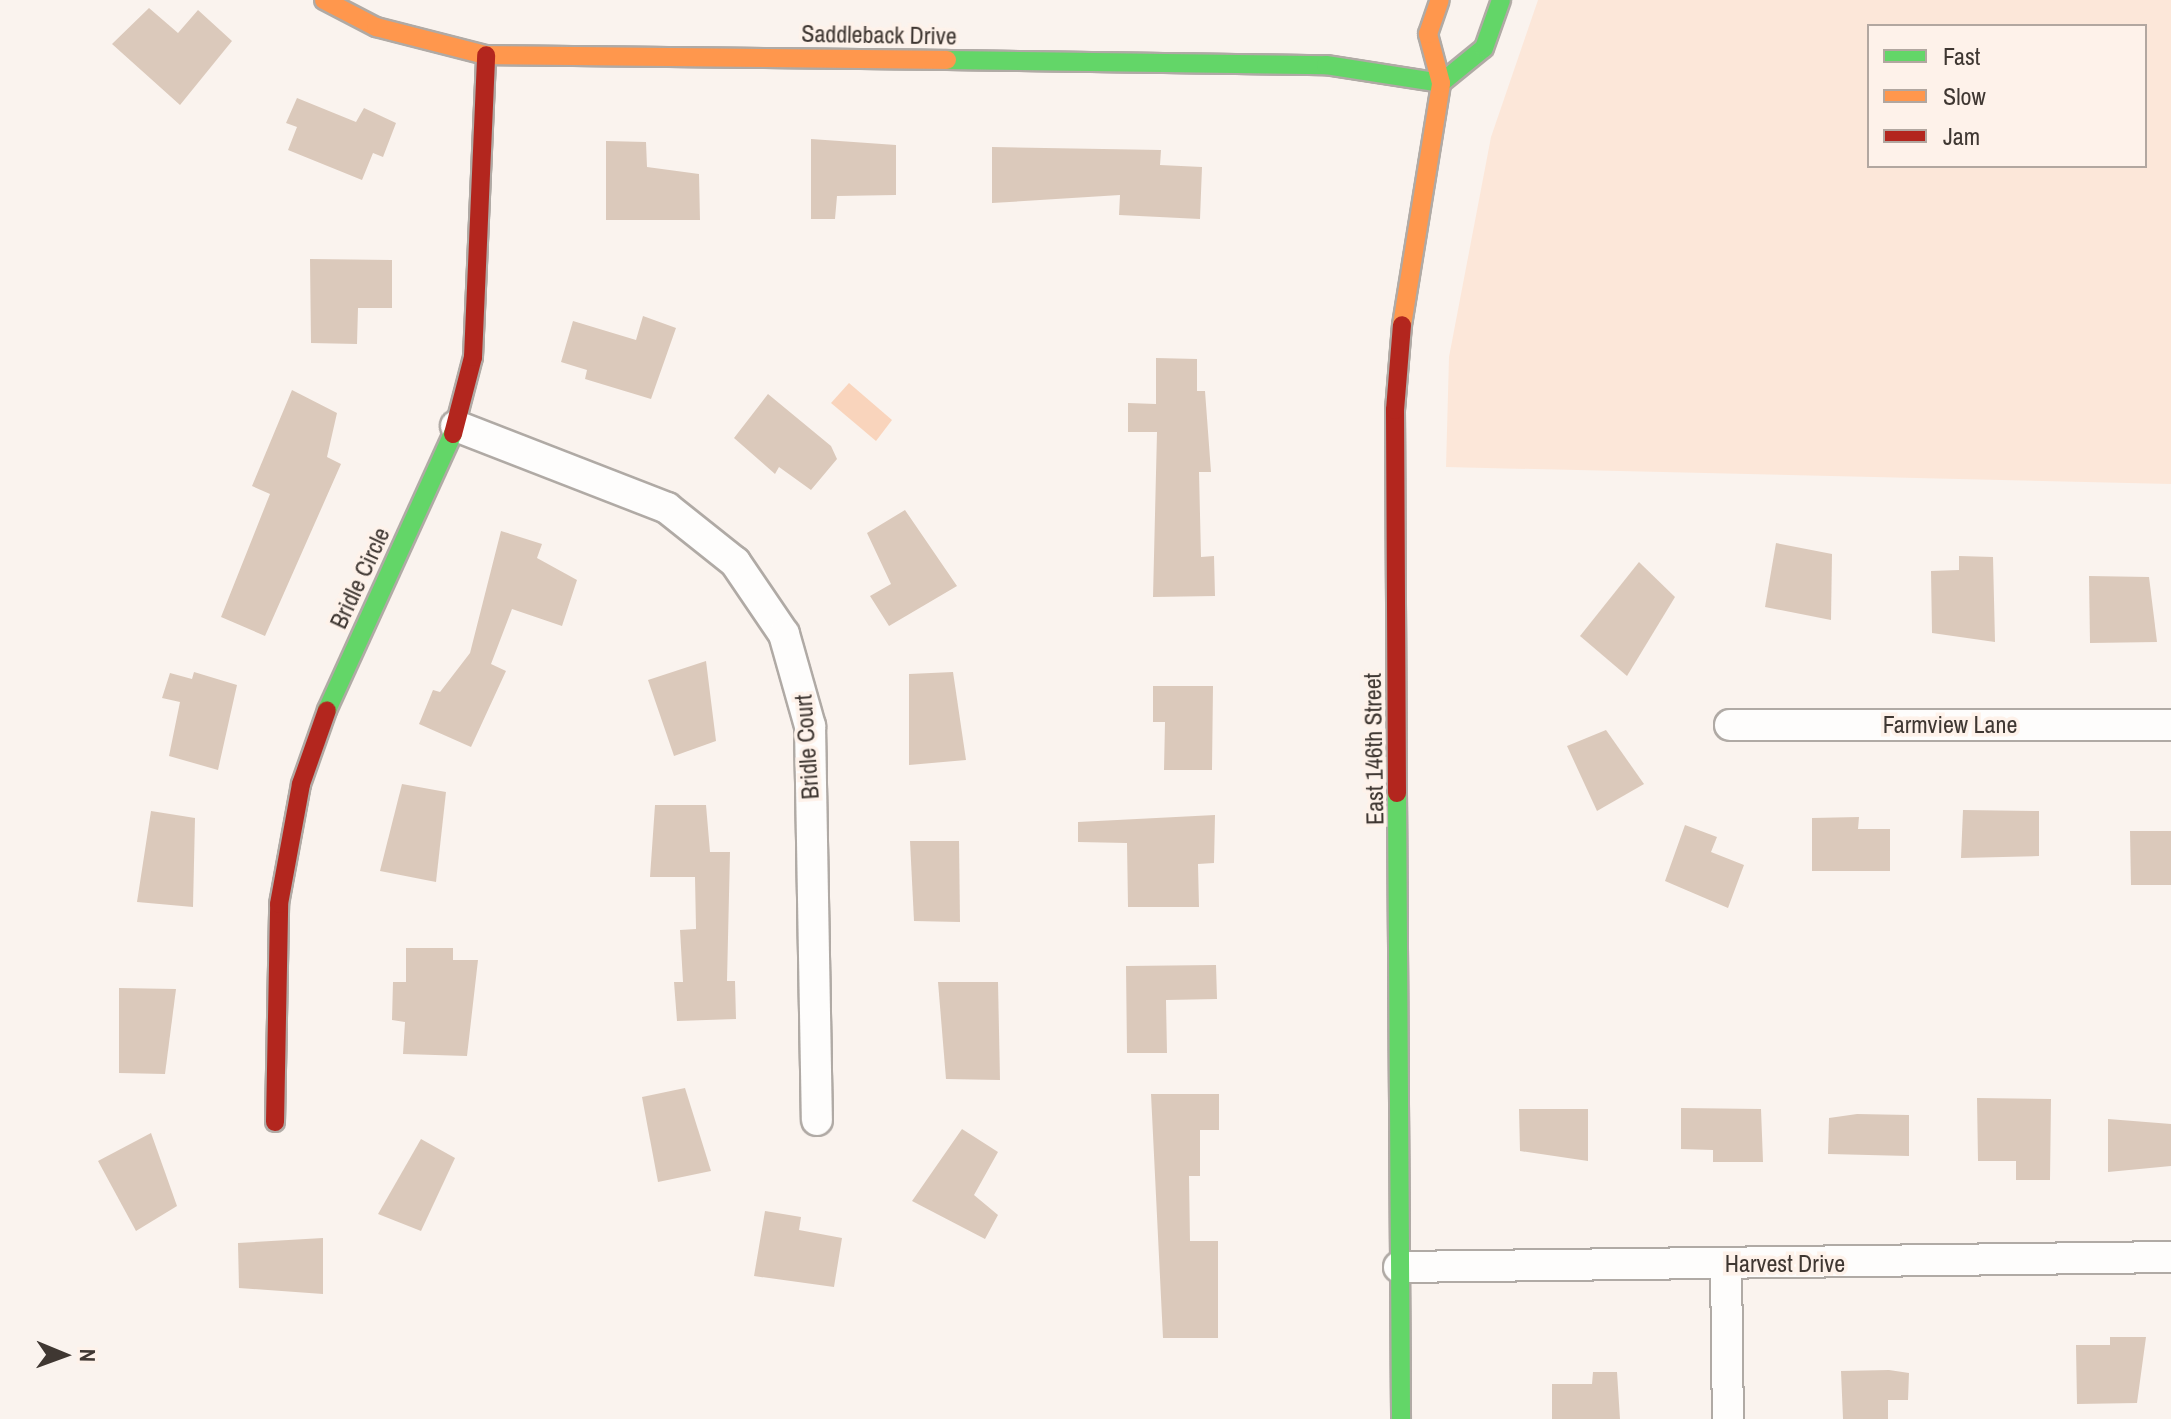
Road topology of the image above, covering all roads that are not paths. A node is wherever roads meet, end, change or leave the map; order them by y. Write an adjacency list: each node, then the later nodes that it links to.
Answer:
1 (324, 0): 4 (street, Saddleback Drive)
2 (1440, 0): 5 (street)
3 (1501, 0): 5 (street)
4 (486, 55): 5 (street, Saddleback Drive); 6 (street, Bridle Circle)
5 (1441, 83): 13 (street, East 146th Street)
6 (456, 426): 9 (street, Bridle Court); 10 (street, Bridle Circle)
7 (1730, 725): 8 (street, Farmview Lane)
8 (2171, 725)
9 (817, 1120)
10 (275, 1122)
11 (2171, 1257): 12 (street, Harvest Drive)
12 (1726, 1264): 13 (street, Harvest Drive); 15 (street)
13 (1399, 1267): 14 (street, East 146th Street)
14 (1401, 1419)
15 (1728, 1419)

